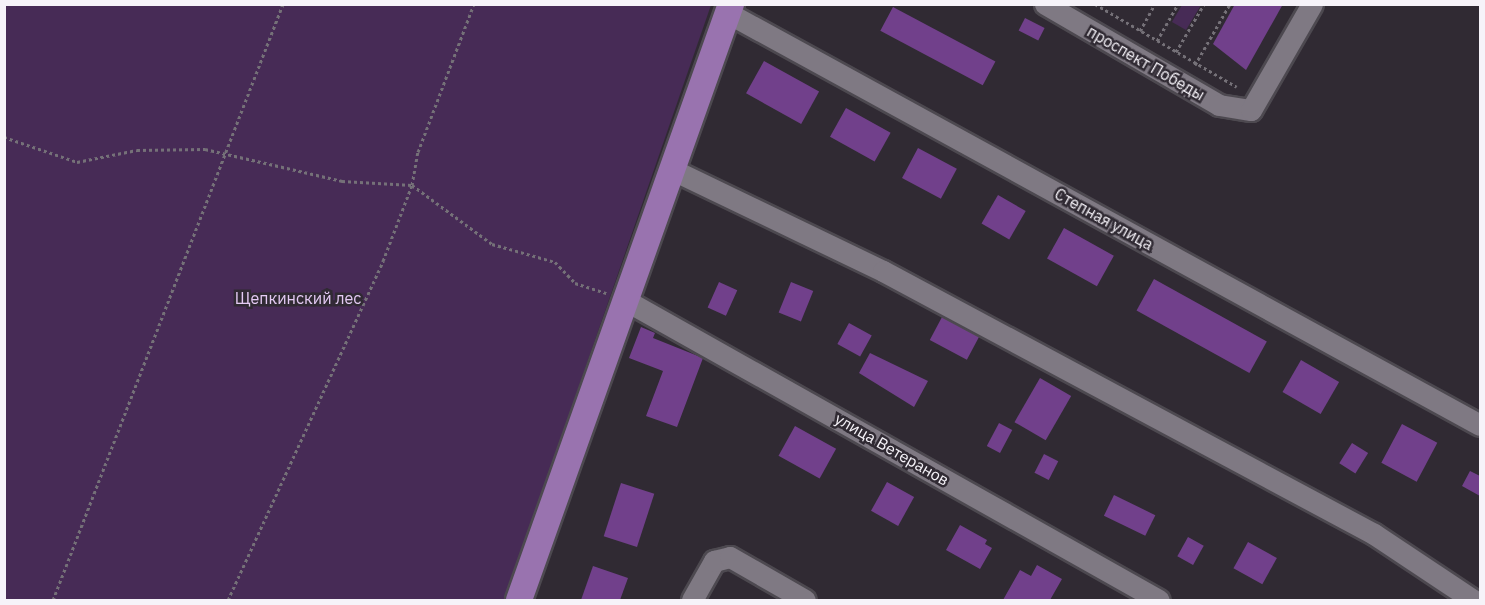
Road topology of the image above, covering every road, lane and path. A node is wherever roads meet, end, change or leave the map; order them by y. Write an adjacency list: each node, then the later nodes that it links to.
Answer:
1 (284, 4): 18 (path)
2 (474, 4): 20 (path)
3 (1095, 4): 11 (path)
4 (1155, 4): 11 (path)
5 (1178, 4): 12 (path)
6 (1204, 4): 13 (path)
7 (1230, 4): 14 (path)
8 (1312, 4): 16 (street)
9 (1054, 7): 15 (street, проспект Победы)
10 (730, 9): 19 (main road); 22 (street, Степная улица)
11 (1140, 31): 12 (path)
12 (1157, 40): 13 (path)
13 (1176, 52): 14 (path)
14 (1196, 63): 15 (path); 16 (path)
15 (1183, 84): 16 (street, проспект Победы)
16 (1254, 104)
17 (4, 137): 18 (path)
18 (225, 154): 20 (path); 23 (path)
19 (671, 169): 21 (main road); 29 (street)
20 (412, 185): 21 (path); 24 (path)
21 (625, 300): 25 (main road); 28 (street, улица Ветеранов)
22 (1480, 425)
23 (53, 600)
24 (228, 600)
25 (519, 600)
26 (692, 600): 27 (street)
27 (805, 600)
28 (1159, 600)
29 (1473, 600)

